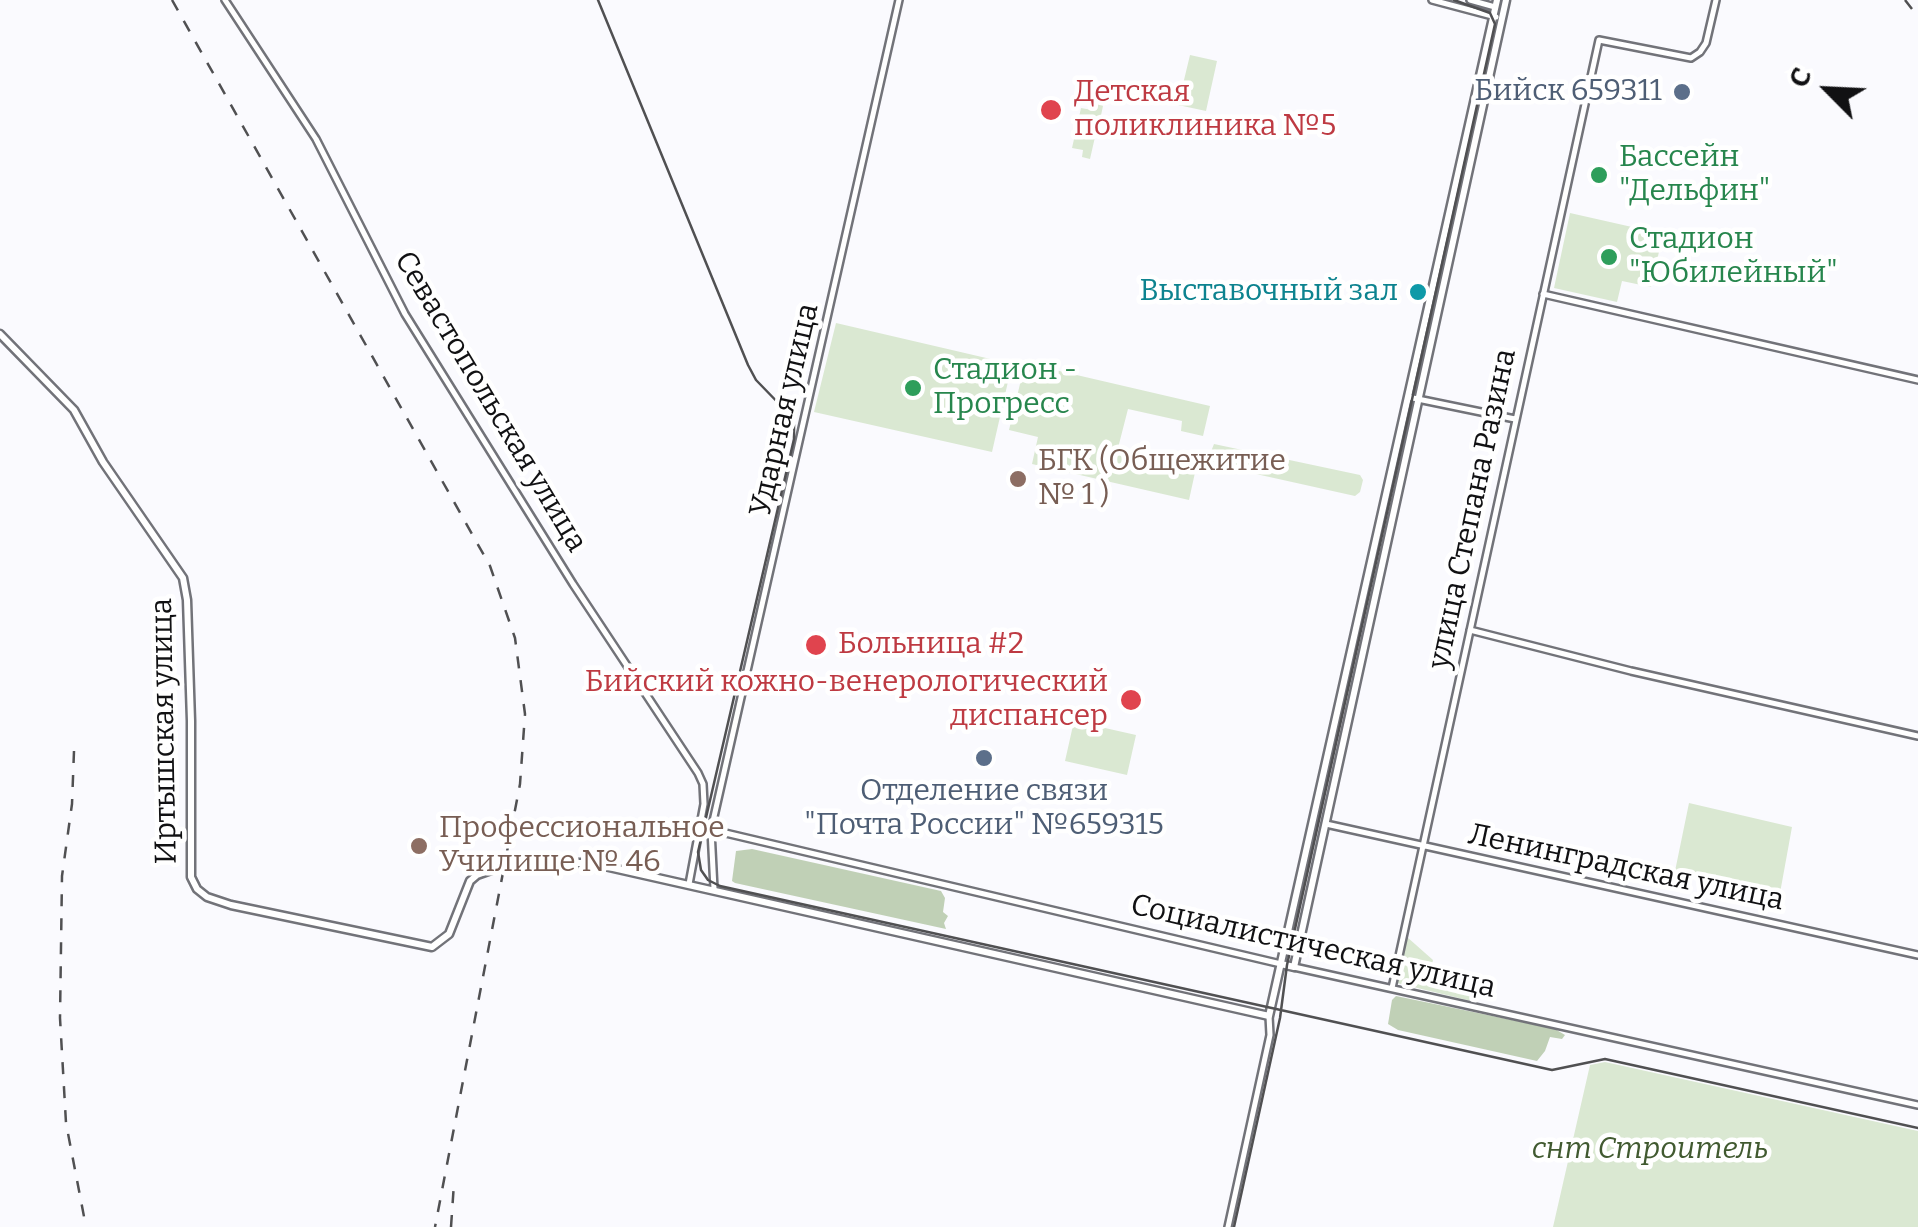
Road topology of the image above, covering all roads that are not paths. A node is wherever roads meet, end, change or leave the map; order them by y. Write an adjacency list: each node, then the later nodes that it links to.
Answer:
1 (225, 0): 21 (street, Севастопольская улица)
2 (899, 0): 22 (street, Ударная улица)
3 (1432, 0): 7 (street)
4 (1470, 0): 7 (street)
5 (1506, 0): 7 (main road)
6 (1716, 0): 8 (street, улица Степана Разина)
7 (1497, 10): 9 (main road); 10 (main road)
8 (1544, 294): 12 (street); 15 (street, улица Степана Разина)
9 (1425, 321): 10 (main road); 13 (main road)
10 (1435, 322): 14 (main road)
11 (0, 334): 24 (main road, Иртышская улица)
12 (1918, 380)
13 (1408, 398): 14 (street); 17 (main road)
14 (1418, 399): 15 (street); 18 (main road)
15 (1516, 418): 16 (street, улица Степана Разина)
16 (1470, 630): 19 (street); 23 (street, улица Степана Разина)
17 (1349, 663): 18 (main road); 27 (main road)
18 (1360, 666): 20 (main road)
19 (1918, 736)
20 (1326, 824): 23 (street, Ленинградская улица); 28 (main road)
21 (700, 827): 22 (street, Социалистическая улица); 24 (street, Севастопольская улица)
22 (711, 830): 25 (street, Ударная улица); 27 (street, Социалистическая улица)
23 (1424, 846): 26 (street, Ленинградская улица); 29 (street, улица Степана Разина)
24 (689, 884): 25 (main road)
25 (714, 889): 30 (main road)
26 (1918, 955)
27 (1281, 964): 28 (main road, Социалистическая улица); 30 (main road)
28 (1294, 967): 29 (street, Социалистическая улица)
29 (1392, 988): 31 (street, Социалистическая улица)
30 (1269, 1016): 32 (street)
31 (1918, 1105)
32 (1228, 1227)

